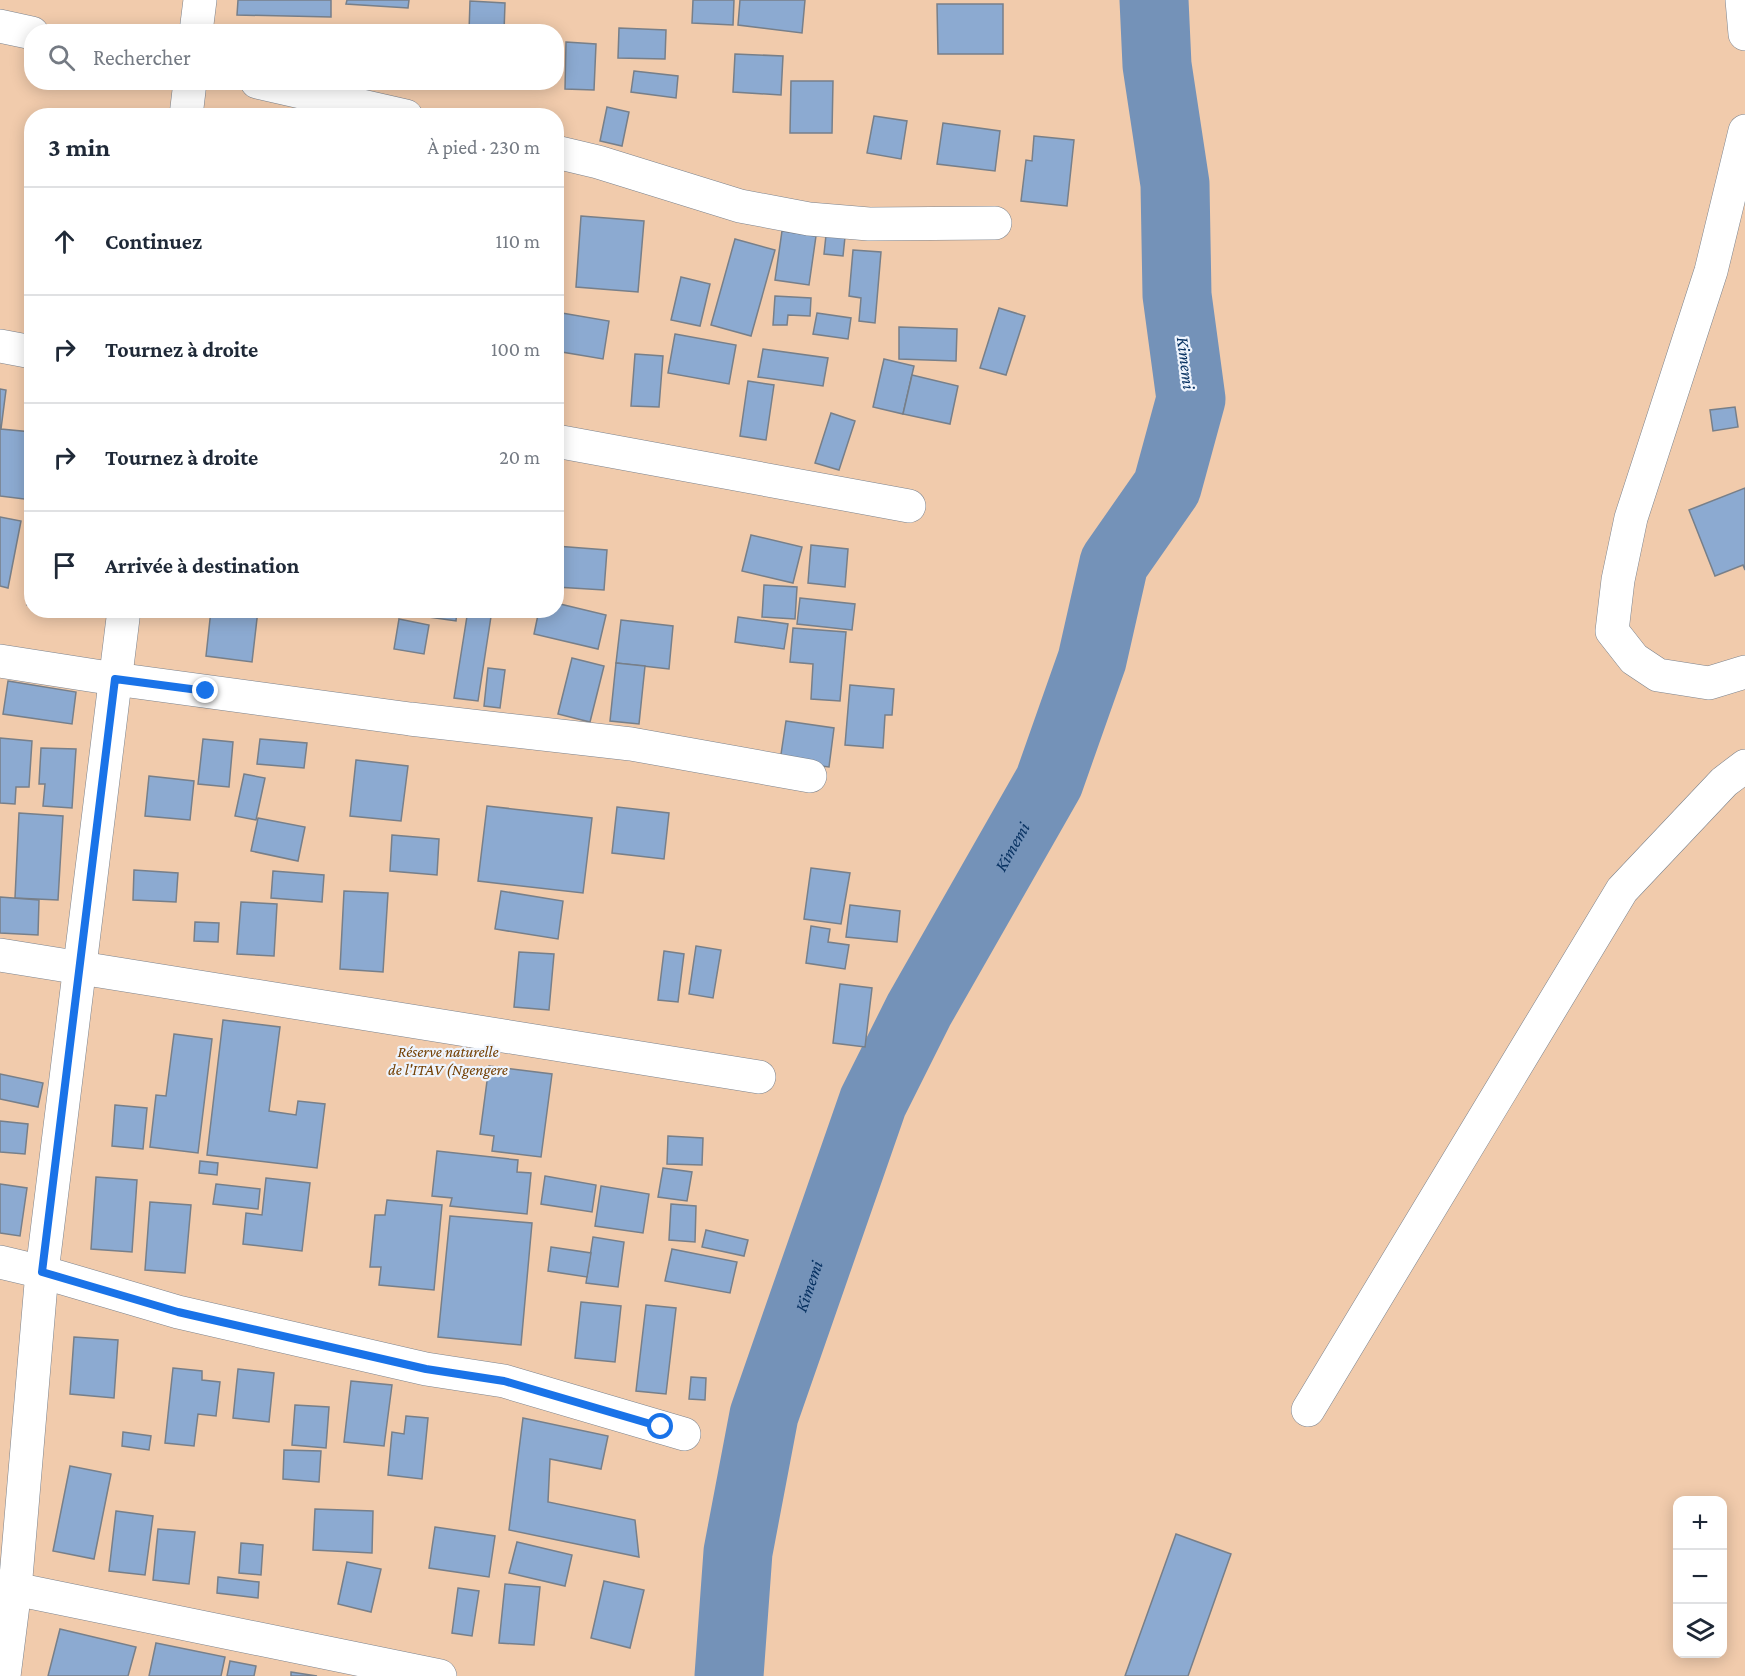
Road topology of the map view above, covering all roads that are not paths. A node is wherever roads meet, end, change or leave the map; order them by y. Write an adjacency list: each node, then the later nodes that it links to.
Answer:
1 (200, 0): 3 (street)
2 (1742, 0): 6 (street)
3 (197, 24)
4 (0, 26): 5 (street)
5 (24, 31)
6 (1745, 34)
7 (189, 90): 9 (street)
8 (292, 90): 10 (street)
9 (187, 108)
10 (371, 108)
11 (1745, 131): 20 (street)
12 (564, 154): 13 (street)
13 (995, 223)
14 (0, 346): 15 (street)
15 (24, 350)
16 (564, 442): 17 (street)
17 (909, 506)
18 (123, 618): 21 (street)
19 (0, 661): 21 (street)
20 (1745, 672)
21 (115, 679): 23 (street); 25 (street)
22 (1745, 766): 29 (street)
23 (810, 776)
24 (0, 955): 25 (street)
25 (78, 968): 26 (street); 28 (street)
26 (759, 1077)
27 (0, 1262): 28 (street)
28 (42, 1272): 30 (street); 31 (street)
29 (1308, 1410)
30 (684, 1434)
31 (8, 1587): 32 (street); 33 (street)
32 (4, 1676)
33 (440, 1676)

